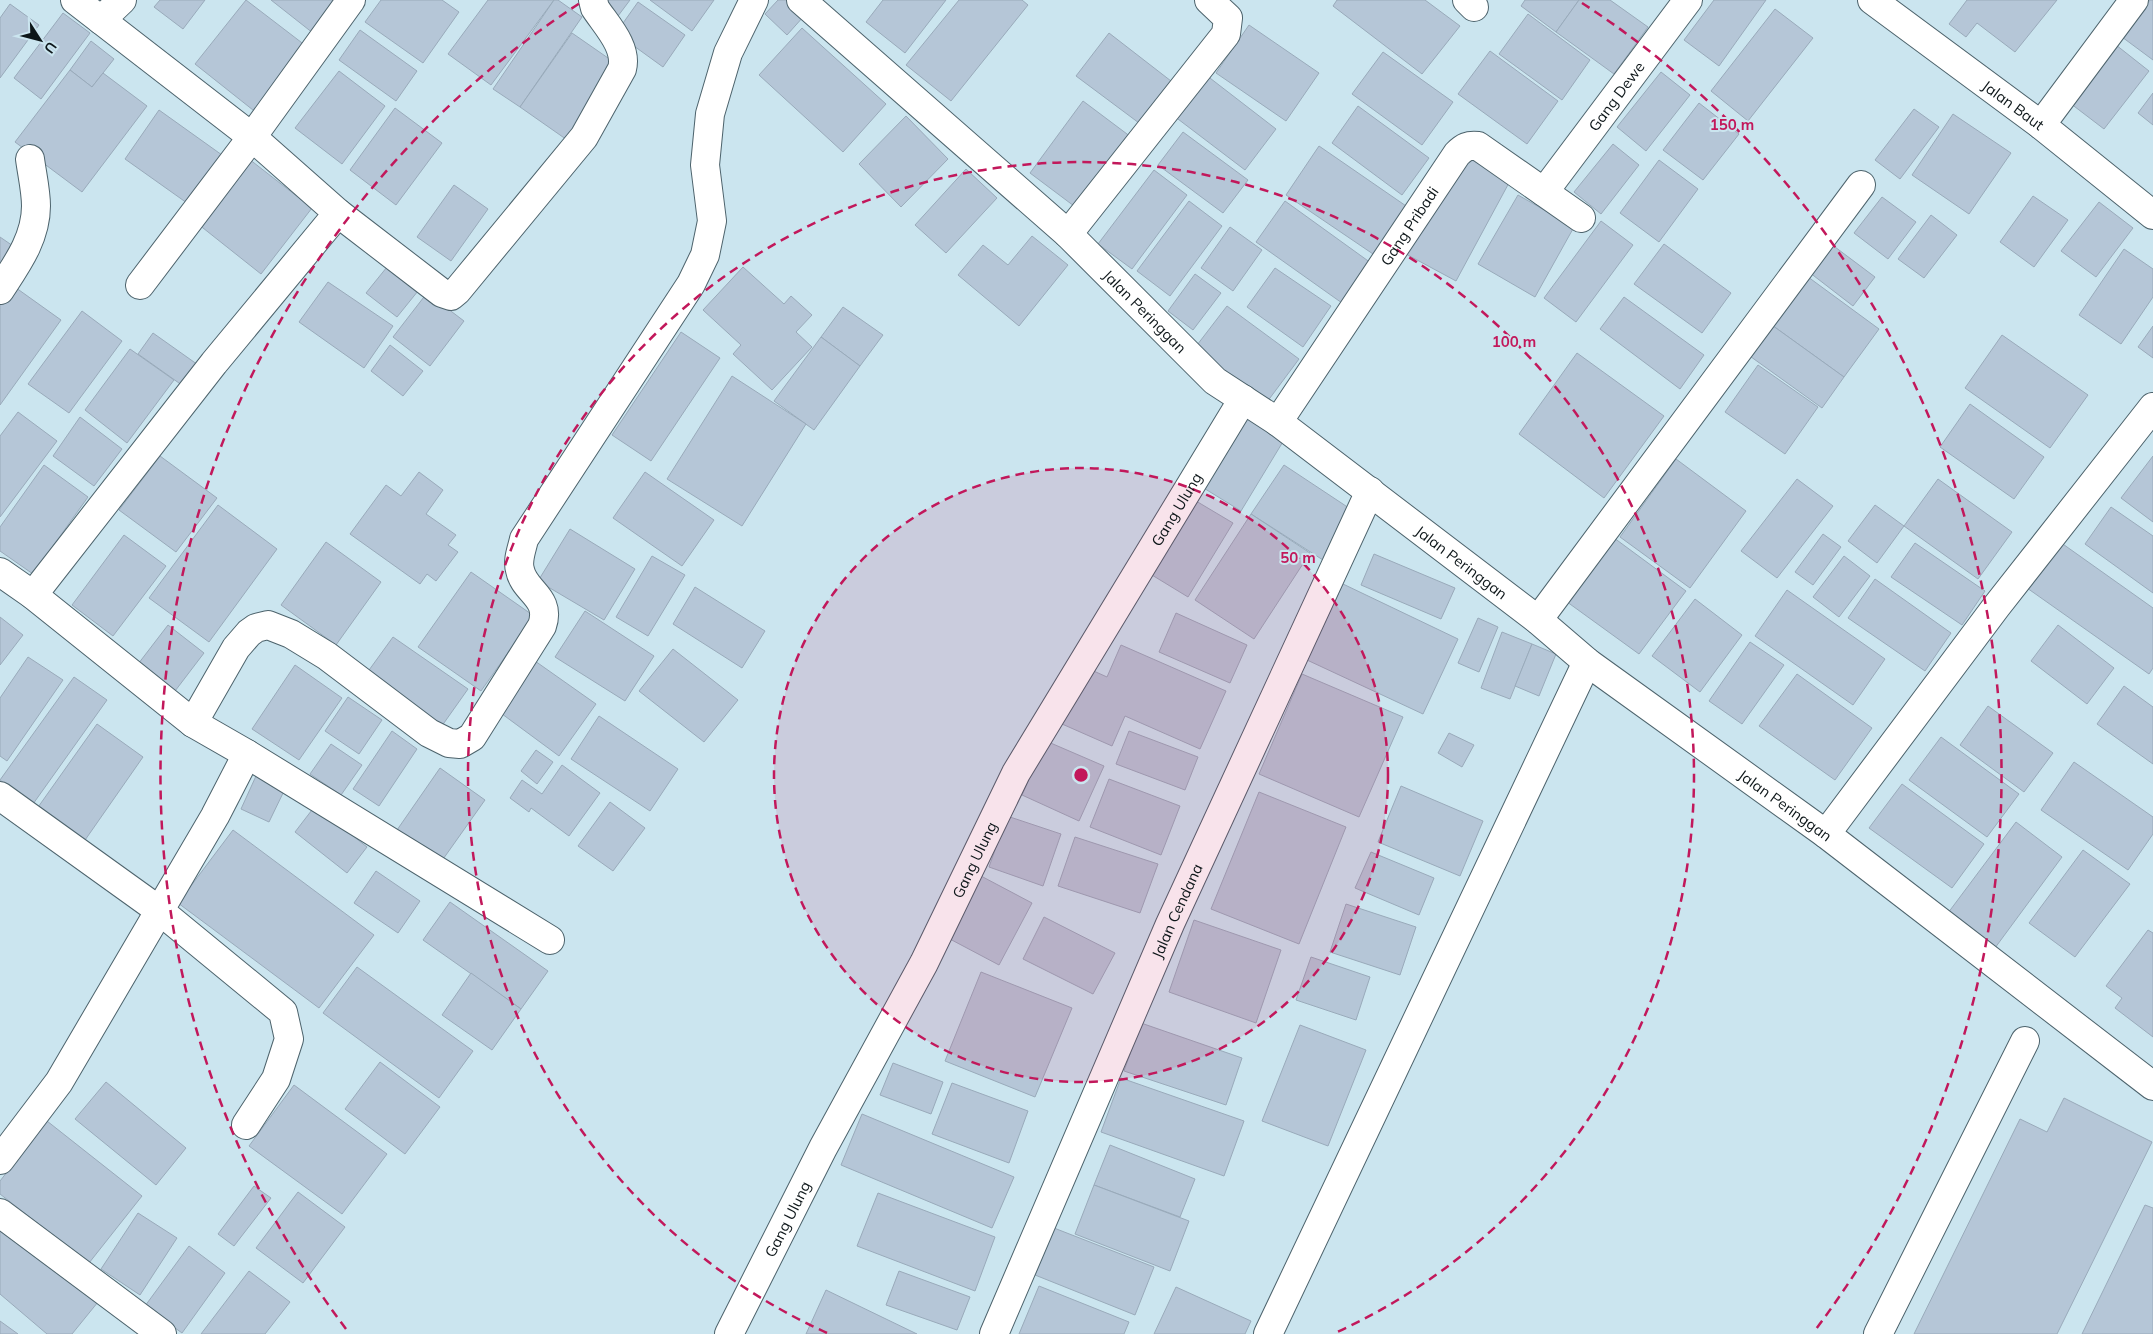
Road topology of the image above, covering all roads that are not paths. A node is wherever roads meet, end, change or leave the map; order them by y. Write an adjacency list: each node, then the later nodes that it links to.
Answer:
1 (75, 0): 11 (street)
2 (122, 0): 11 (street)
3 (351, 0): 13 (street)
4 (592, 0): 17 (street)
5 (754, 0): 31 (street)
6 (801, 0): 20 (street, Jalan Peringgan)
7 (1209, 0): 20 (street)
8 (1688, 0): 16 (street, Gang Dewe)
9 (1872, 0): 12 (street, Jalan Baut)
10 (2134, 0): 12 (street)
11 (101, 20): 13 (street)
12 (2041, 125): 18 (street, Jalan Baut)
13 (252, 137): 17 (street); 21 (street)
14 (30, 159): 22 (street)
15 (1861, 185): 29 (street)
16 (1544, 192): 19 (street, Gang Pribadi); 25 (street, Gang Pribadi)
17 (338, 212): 28 (street)
18 (2153, 215)
19 (1580, 218)
20 (1068, 234): 23 (street, Jalan Peringgan)
21 (140, 285)
22 (0, 290)
23 (1243, 399): 25 (street, Jalan Peringgan); 43 (street, Gang Ulung)
24 (2153, 407): 34 (street)
25 (1278, 422): 26 (street, Jalan Peringgan)
26 (1370, 490): 29 (street, Jalan Peringgan); 44 (street, Jalan Cendana)
27 (0, 572): 28 (street)
28 (33, 595): 31 (street)
29 (1538, 620): 30 (street, Jalan Peringgan)
30 (1587, 662): 34 (street, Jalan Peringgan); 45 (street)
31 (193, 724): 32 (street)
32 (248, 754): 35 (street); 36 (street)
33 (0, 796): 35 (street)
34 (1826, 834): 38 (street, Jalan Peringgan)
35 (160, 911): 39 (street); 40 (street)
36 (550, 940)
37 (2025, 1041): 46 (street)
38 (2151, 1081)
39 (246, 1125)
40 (0, 1160)
41 (0, 1213): 42 (street)
42 (162, 1334)
43 (729, 1334)
44 (994, 1334)
45 (1268, 1334)
46 (1878, 1334)

